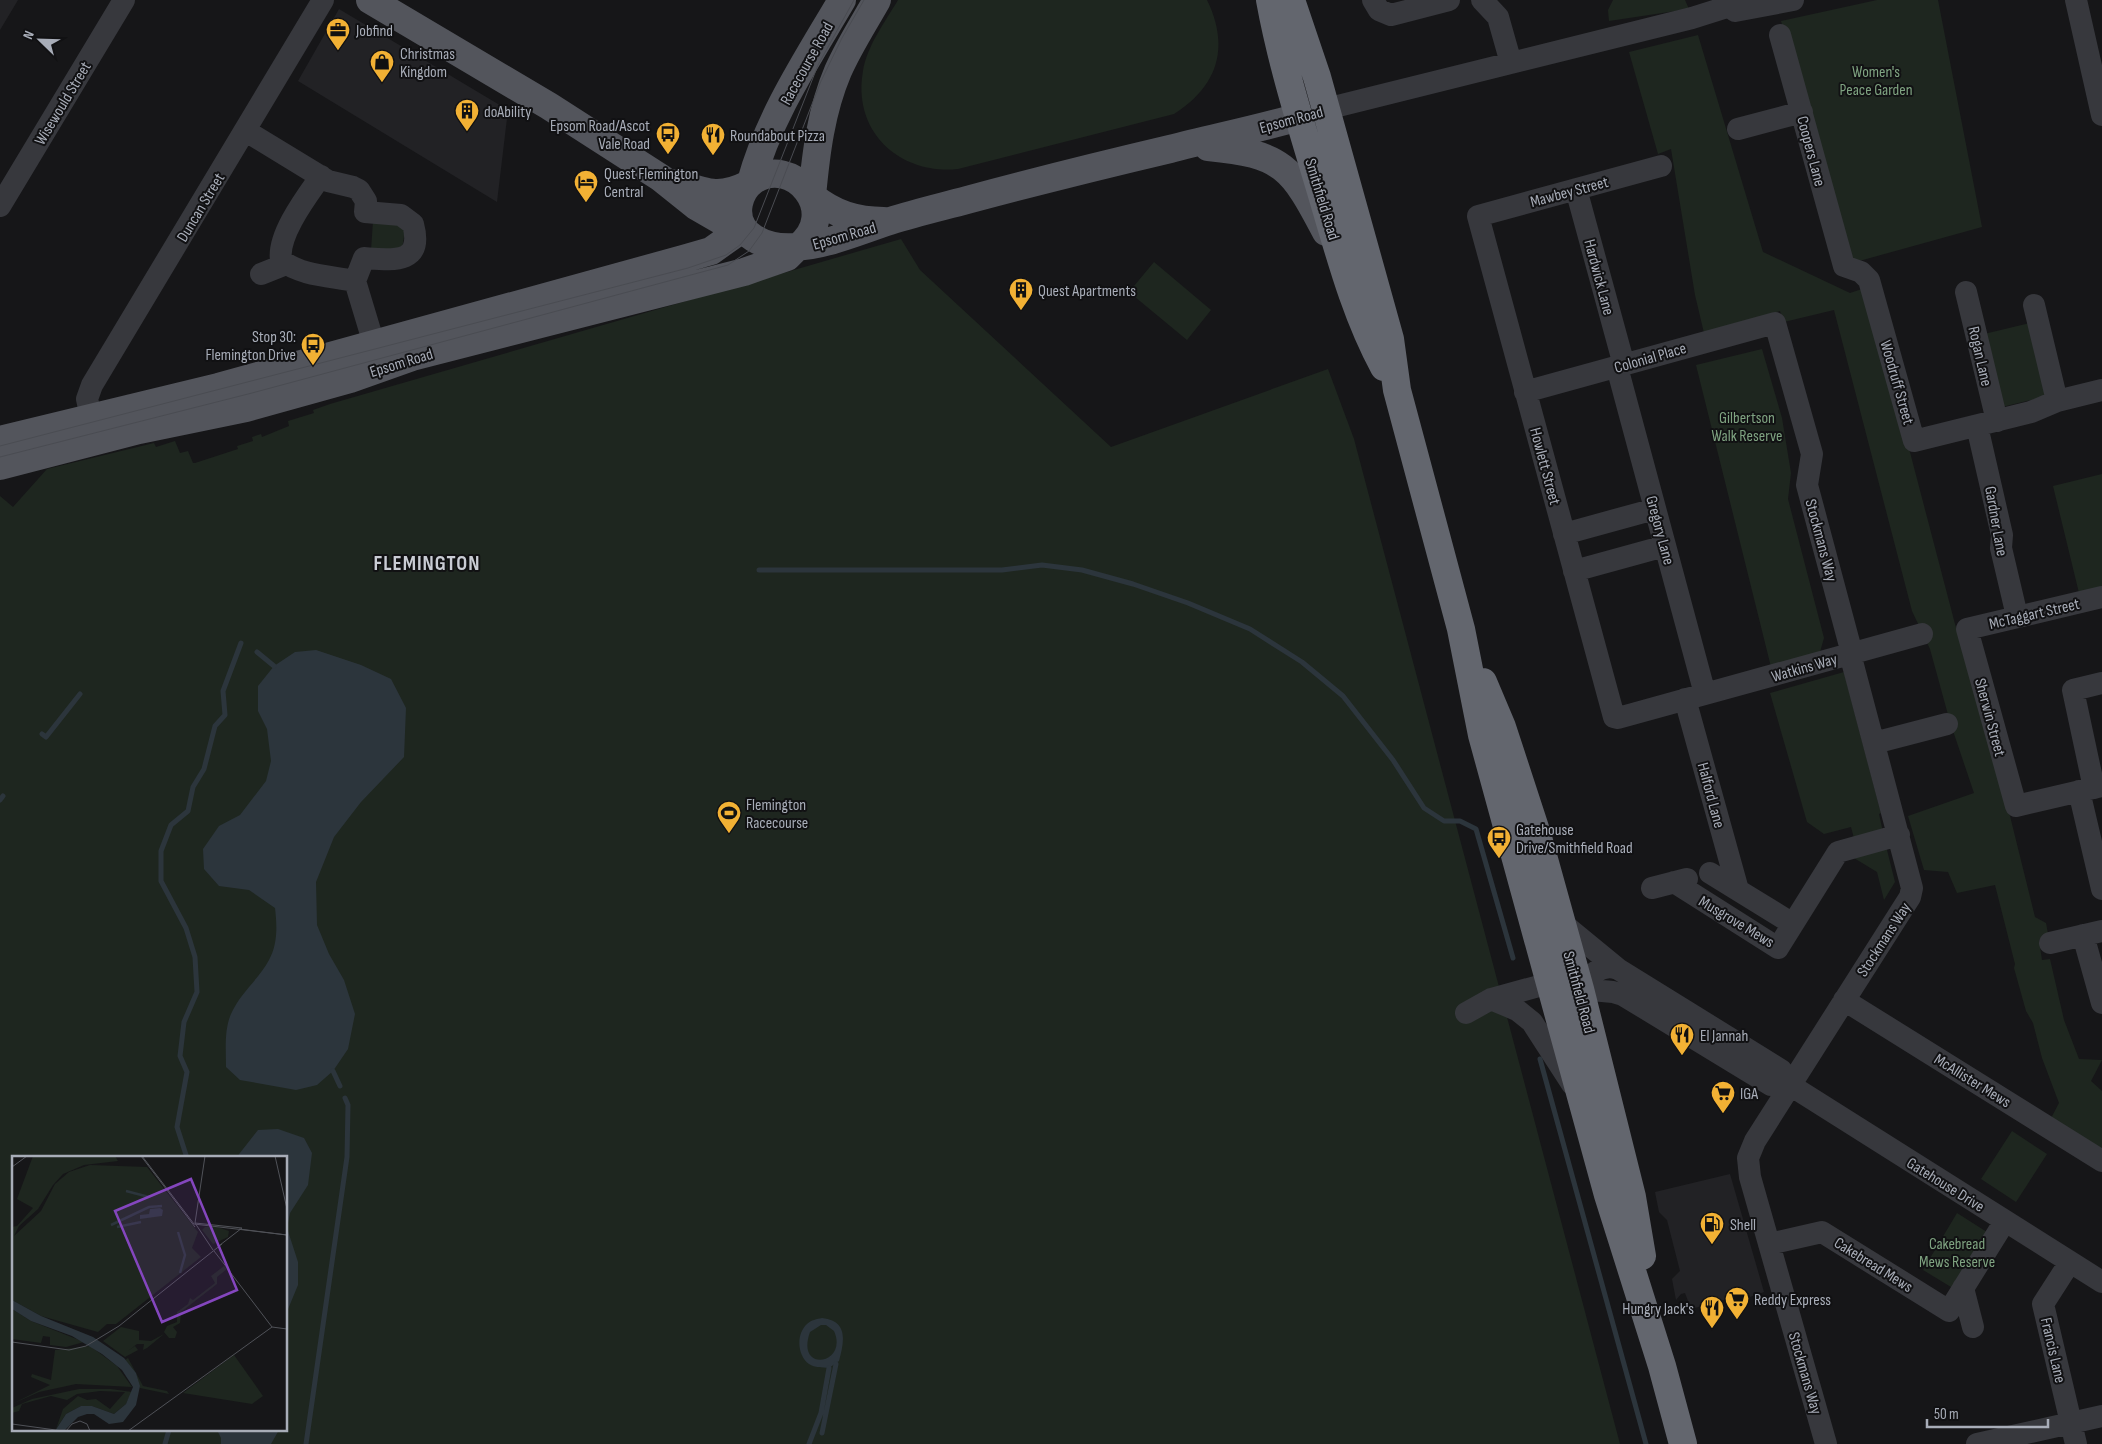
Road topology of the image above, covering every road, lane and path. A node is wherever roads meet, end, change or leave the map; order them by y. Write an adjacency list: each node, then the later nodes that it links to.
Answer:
1 (124, 0): 30 (street, Wisewould Street)
2 (323, 0): 22 (street, Duncan Street)
3 (370, 0): 26 (main road)
4 (877, 0): 29 (main road, Racecourse Road)
5 (1270, 0): 20 (highway, Smithfield Road)
6 (1291, 0): 17 (highway, Smithfield Road)
7 (1373, 0): 8 (street)
8 (1449, 0)
9 (1482, 0): 16 (street)
10 (1749, 0): 14 (street, Epsom Road)
11 (1793, 0): 14 (street, Epsom Road)
12 (2076, 0): 19 (street)
13 (838, 1): 27 (main road, Racecourse Road)
14 (1692, 18): 16 (street, Epsom Road)
15 (1780, 35): 18 (street, Coopers Lane)
16 (1511, 63): 17 (street, Epsom Road)
17 (1326, 109): 20 (highway, Epsom Road); 39 (highway, Smithfield Road)
18 (1802, 112): 21 (street); 37 (street, Coopers Lane)
19 (2102, 115)
20 (1299, 117): 23 (main road, Epsom Road); 35 (highway, Smithfield Road)
21 (1738, 129)
22 (246, 131): 25 (street); 51 (street, Duncan Street)
23 (1187, 145): 32 (main road, Epsom Road); 35 (main road)
24 (1661, 166): 28 (street, Mawbey Street)
25 (321, 176): 36 (street); 40 (street)
26 (662, 178): 27 (main road); 33 (main road)
27 (750, 183): 29 (main road); 33 (main road)
28 (1576, 189): 31 (street, Mawbey Street); 46 (street, Hardwick Lane)
29 (812, 196): 32 (main road, Epsom Road); 34 (main road)
30 (0, 206)
31 (1478, 216): 49 (street, Howlett Street)
32 (890, 221): 34 (main road, Epsom Road)
33 (741, 227): 34 (main road); 45 (main road, Epsom Road)
34 (798, 247): 54 (main road, Epsom Road)
35 (1342, 262): 43 (highway, Smithfield Road)
36 (286, 264): 38 (street); 40 (street)
37 (1844, 266): 52 (street, Woodruff Street)
38 (261, 274)
39 (1374, 279): 43 (highway); 47 (highway, Smithfield Road)
40 (356, 282): 45 (street)
41 (1966, 292): 52 (street, Rogan Lane)
42 (2034, 305): 50 (street)
43 (1364, 321): 47 (highway, Smithfield Road)
44 (1775, 323): 46 (street, Colonial Place); 64 (street, Stockmans Way)
45 (374, 344): 51 (main road, Epsom Road)
46 (1620, 366): 49 (street, Colonial Place); 55 (street, Gregory Lane)
47 (1397, 390): 61 (highway, Smithfield Road)
48 (2102, 390): 50 (street, Woodruff Street)
49 (1525, 392): 56 (street, Howlett Street)
50 (2057, 401): 52 (street, Woodruff Street)
51 (91, 417): 53 (main road, Epsom Road)
52 (1987, 423): 60 (street, Gardner Lane)
53 (0, 440)
54 (0, 466)
55 (1655, 509): 56 (street); 57 (street, Gregory Lane)
56 (1564, 534): 58 (street, Howlett Street)
57 (1665, 546): 58 (street); 66 (street, Gregory Lane)
58 (1574, 571): 67 (street, Howlett Street)
59 (2102, 597): 60 (street, McTaggart Street)
60 (2016, 616): 62 (street, McTaggart Street)
61 (1461, 629): 78 (highway, Smithfield Road); 83 (highway, Smithfield Road)
62 (1967, 629): 70 (street, Sherwin Street)
63 (1922, 634): 64 (street, Watkins Way)
64 (1851, 654): 66 (street, Watkins Way); 69 (street, Stockmans Way)
65 (2102, 683): 70 (street)
66 (1695, 696): 67 (street, Watkins Way); 72 (street, Halford Lane)
67 (1614, 716)
68 (1947, 724): 69 (street)
69 (1874, 743): 71 (street, Stockmans Way)
70 (2092, 789): 76 (street)
71 (1899, 835): 79 (street, Musgrove Mews); 86 (street, Stockmans Way)
72 (1732, 867): 73 (street, Musgrove Mews); 77 (street, Halford Lane)
73 (1710, 873): 74 (street, Musgrove Mews); 77 (street, Musgrove Mews)
74 (1674, 882): 75 (street, Musgrove Mews); 79 (street, Musgrove Mews)
75 (1652, 888)
76 (2102, 889)
77 (1738, 890): 79 (street, Musgrove Mews)
78 (1562, 923): 82 (street, Gatehouse Drive); 84 (highway, Smithfield Road)
79 (1793, 924)
80 (2093, 933): 81 (street); 87 (street)
81 (2050, 943)
82 (1618, 968): 84 (street); 90 (street, Gatehouse Drive)
83 (1550, 983): 84 (highway); 85 (street); 89 (highway, Smithfield Road)
84 (1580, 989): 89 (highway); 90 (street, Gatehouse Drive); 100 (highway, Smithfield Road)
85 (1491, 999): 88 (street); 92 (street)
86 (1844, 1000): 91 (street, Stockmans Way); 93 (street, McAllister Mews)
87 (2102, 1003)
88 (1466, 1013)
89 (1560, 1021): 92 (highway, Smithfield Road)
90 (1712, 1038): 91 (street, Gatehouse Drive)
91 (1790, 1085): 94 (street, Gatehouse Drive); 95 (street, Stockmans Way)
92 (1581, 1100): 100 (highway, Smithfield Road)
93 (2102, 1161)
94 (2005, 1221): 96 (street, Gatehouse Drive); 98 (street, Cakebread Mews)
95 (1769, 1244): 98 (street, Cakebread Mews); 104 (street, Stockmans Way)
96 (2070, 1262): 97 (street, Gatehouse Drive); 102 (street, Francis Lane)
97 (2101, 1278)
98 (1963, 1288): 99 (street)
99 (1973, 1328)
100 (1662, 1366): 103 (highway, Smithfield Road)
101 (2102, 1416): 102 (street)
102 (2074, 1433): 105 (street)
103 (1683, 1444)
104 (1826, 1444)
105 (1977, 1444)

